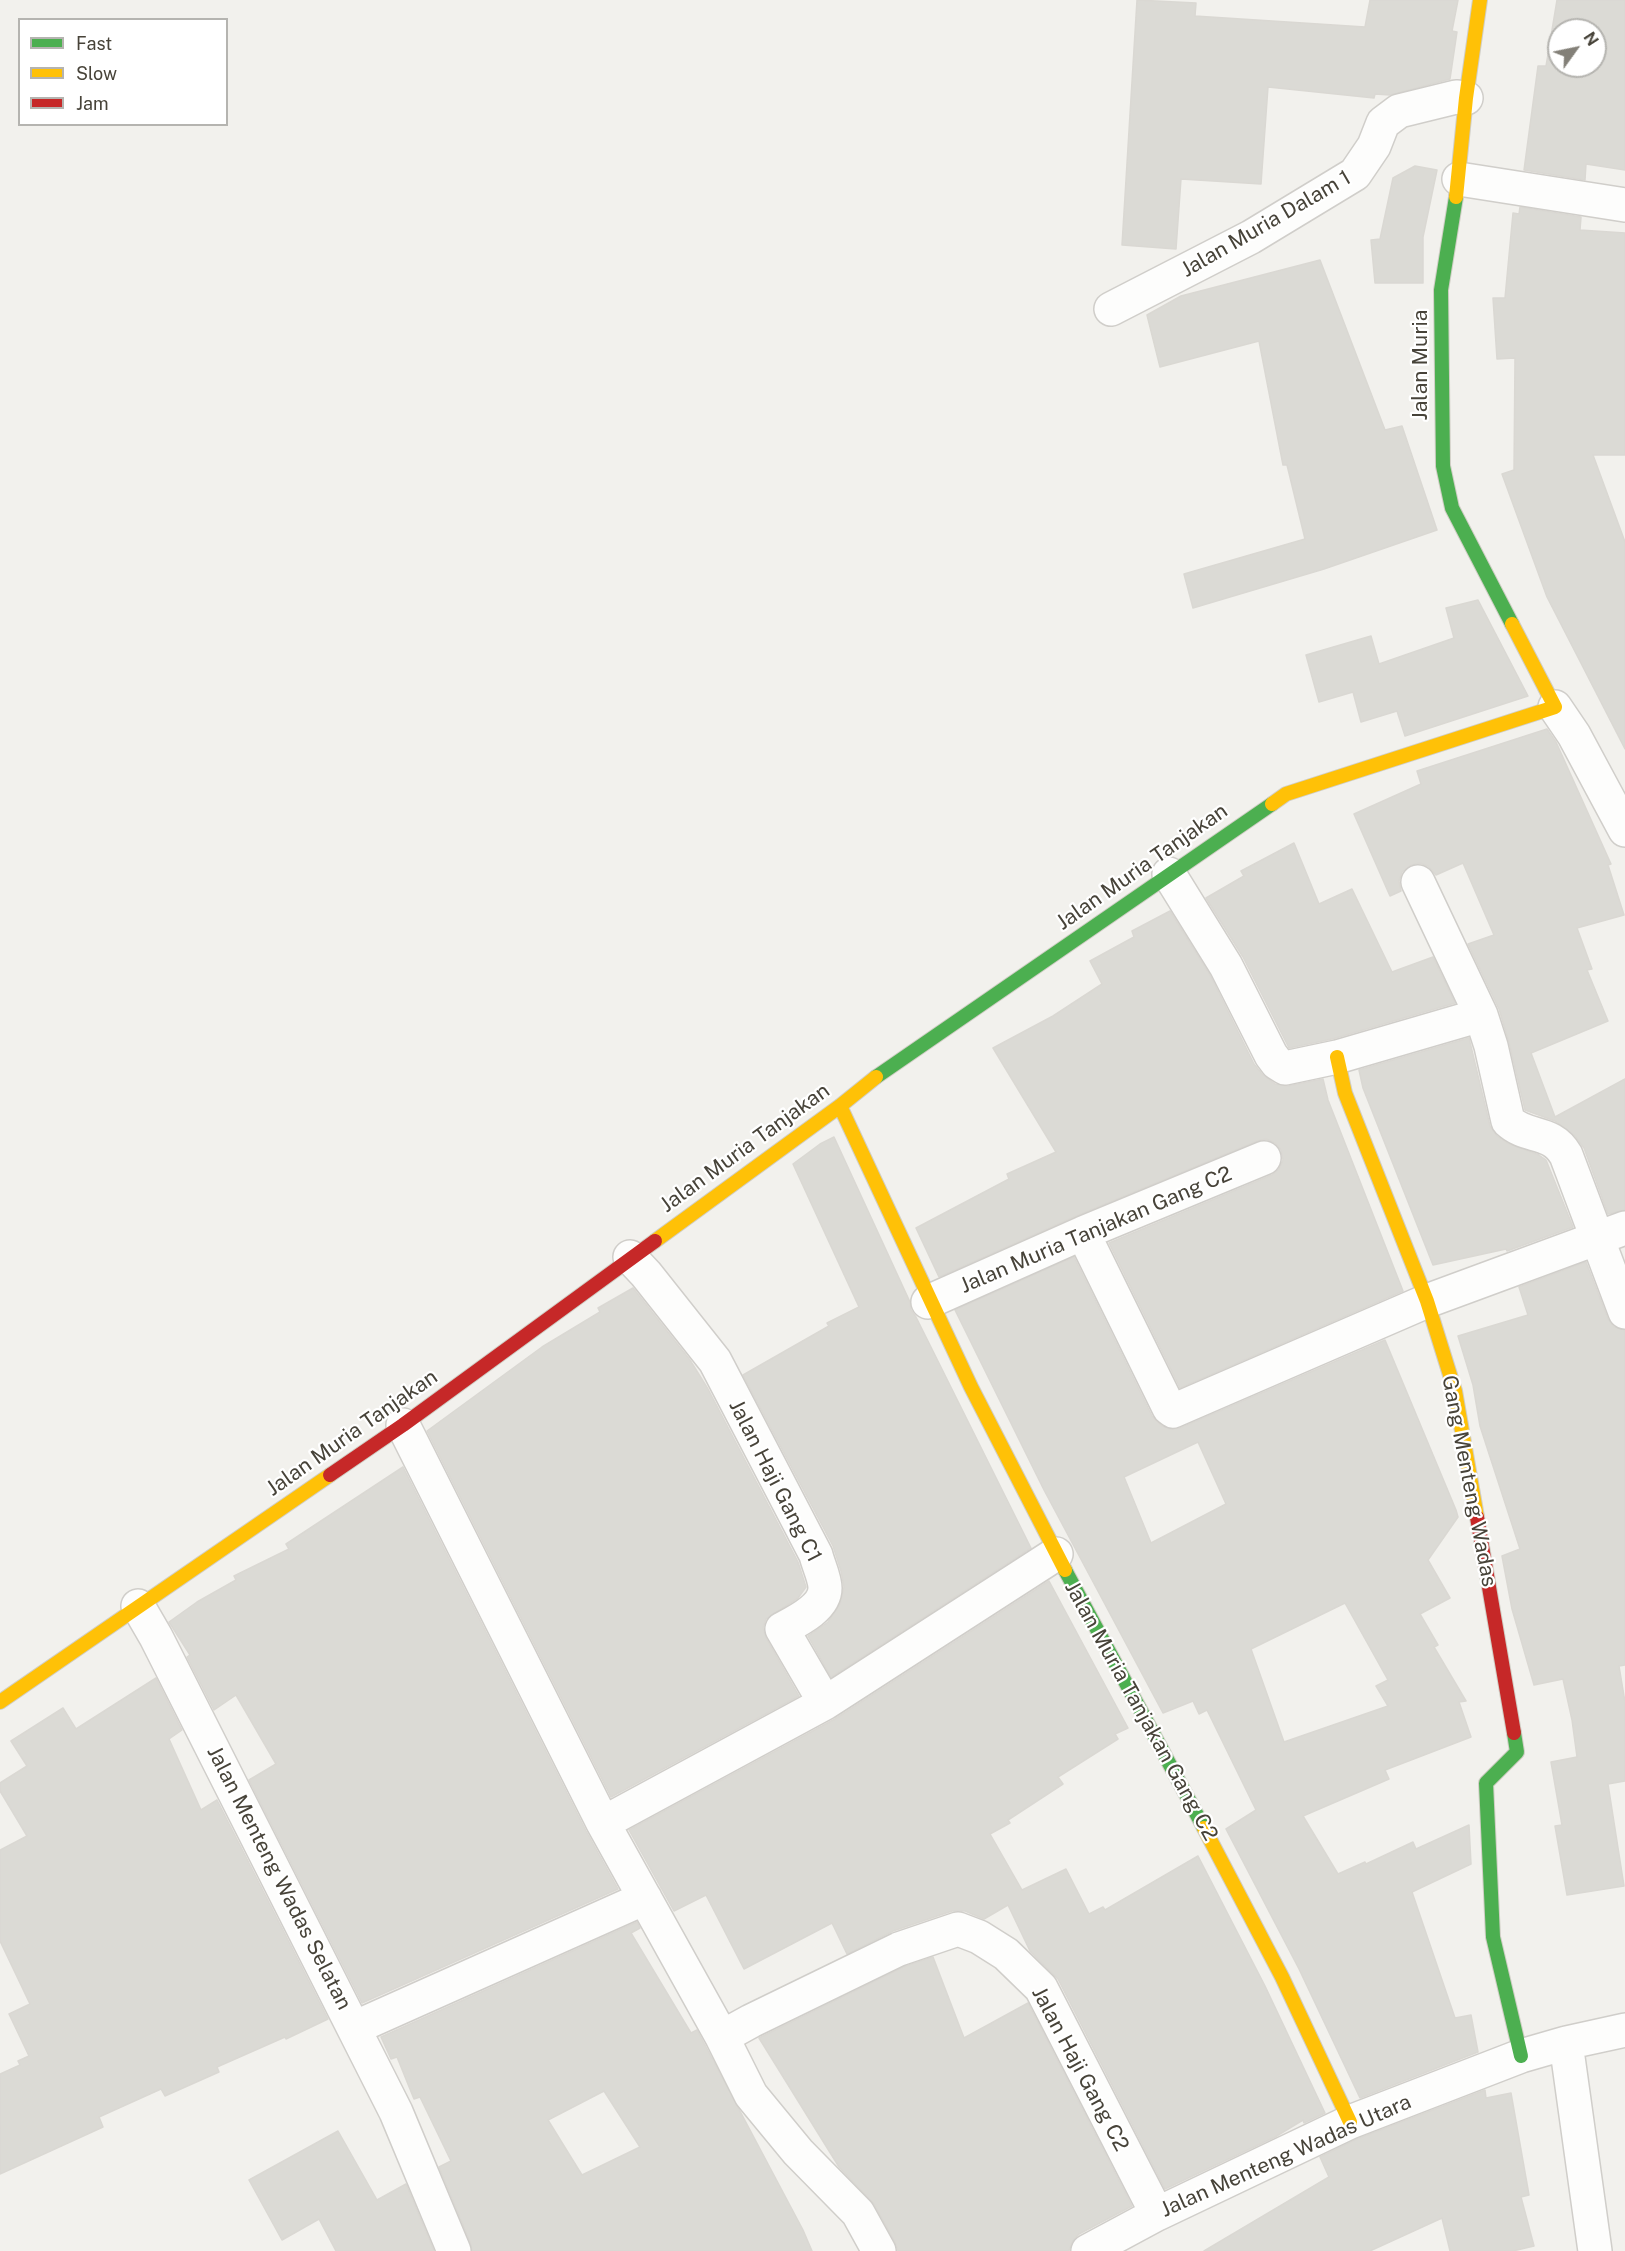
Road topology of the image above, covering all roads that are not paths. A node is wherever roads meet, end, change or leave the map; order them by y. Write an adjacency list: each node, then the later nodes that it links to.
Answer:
1 (1480, 0): 2 (street, Jalan Muria)
2 (1466, 98): 3 (street, Jalan Muria); 5 (street, Jalan Muria Dalam 1)
3 (1459, 179): 4 (street); 6 (street, Jalan Muria)
4 (1625, 205)
5 (1111, 309)
6 (1556, 707): 7 (street); 8 (street, Jalan Muria Tanjakan)
7 (1625, 830)
8 (1169, 874): 11 (street); 12 (street, Jalan Muria Tanjakan)
9 (1418, 882): 10 (street)
10 (1481, 1015): 11 (street); 15 (street)
11 (1337, 1057): 17 (street, Gang Menteng Wadas)
12 (840, 1106): 16 (street, Jalan Muria Tanjakan); 18 (street, Jalan Muria Tanjakan Gang C2)
13 (1264, 1158): 14 (street, Jalan Muria Tanjakan Gang C2)
14 (1083, 1233): 17 (street); 18 (street, Jalan Muria Tanjakan Gang C2)
15 (1611, 1234): 17 (street); 19 (street)
16 (630, 1257): 20 (street, Jalan Muria Tanjakan); 24 (street, Jalan Haji Gang C1)
17 (1427, 1301): 31 (street, Gang Menteng Wadas)
18 (928, 1302): 21 (street, Jalan Muria Tanjakan Gang C2)
19 (1625, 1312)
20 (403, 1425): 22 (street, Jalan Muria Tanjakan); 25 (street)
21 (1056, 1554): 24 (street); 32 (street, Jalan Muria Tanjakan Gang C2)
22 (138, 1606): 23 (street, Jalan Muria Tanjakan); 27 (street, Jalan Menteng Wadas Selatan)
23 (0, 1702)
24 (825, 1703): 25 (street)
25 (603, 1823): 26 (street)
26 (645, 1898): 27 (street, Jalan Menteng Wadas Selatan); 29 (street)
27 (354, 2028): 34 (street)
28 (1625, 2030): 30 (street, Jalan Menteng Wadas Utara)
29 (722, 2037): 33 (street, Jalan Haji Gang C2); 35 (street)
30 (1566, 2043): 31 (street, Jalan Menteng Wadas Utara); 37 (street)
31 (1521, 2056): 32 (street, Jalan Menteng Wadas Utara)
32 (1350, 2122): 33 (street, Jalan Menteng Wadas Utara)
33 (1157, 2214): 36 (street, Jalan Menteng Wadas Utara)
34 (454, 2251)
35 (879, 2251)
36 (1088, 2251)
37 (1595, 2251)

